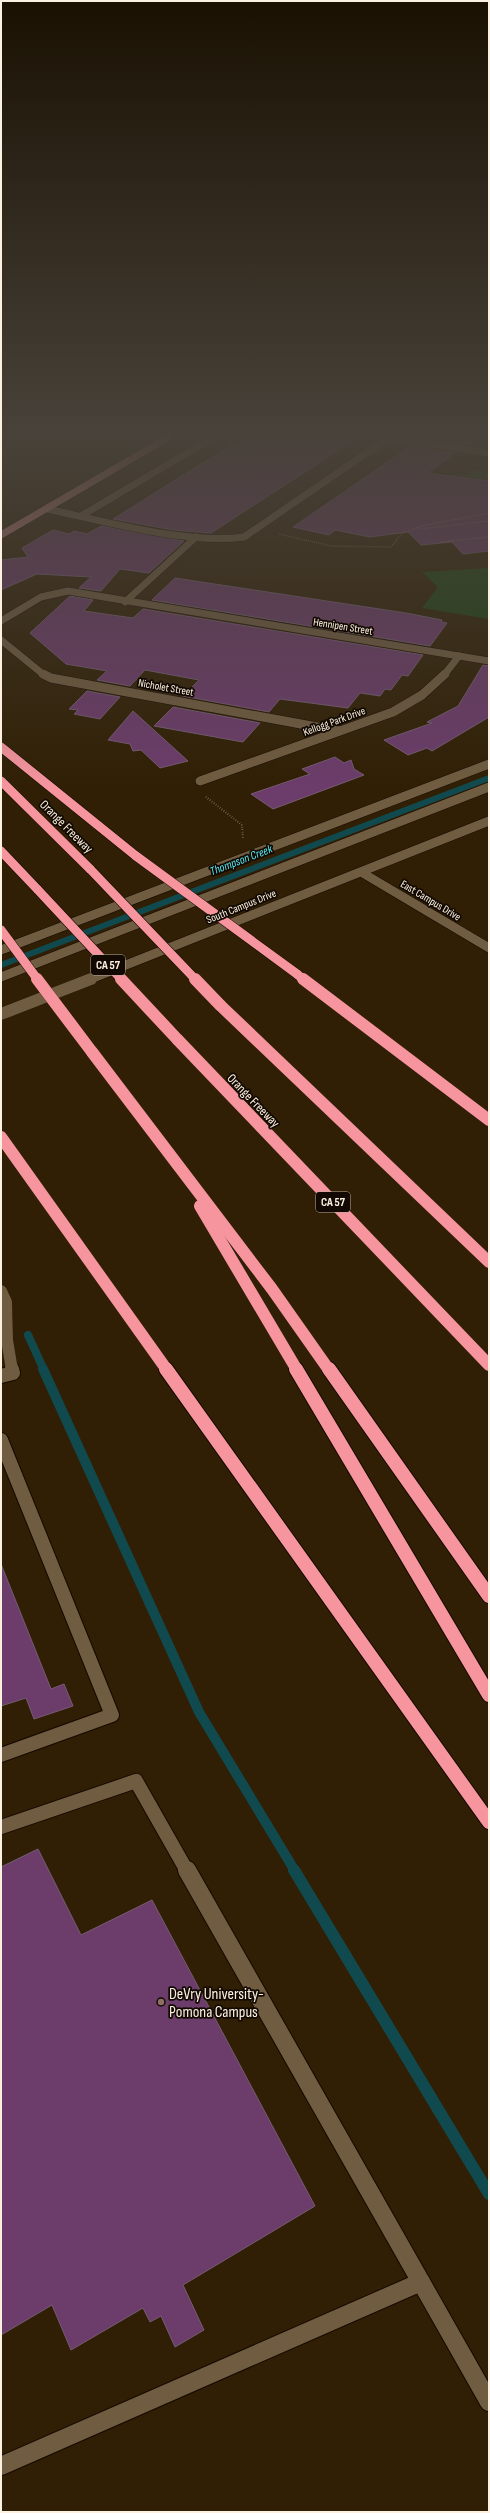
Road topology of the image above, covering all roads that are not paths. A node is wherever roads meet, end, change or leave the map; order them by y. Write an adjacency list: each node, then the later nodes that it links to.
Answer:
1 (177, 554): 2 (street)
2 (125, 602): 3 (street, Hennipen Street); 5 (street, Hennipen Street)
3 (1, 621)
4 (1, 640): 7 (street, Nicholet Street)
5 (459, 656): 6 (street, Hennipen Street); 7 (street, Kellogg Park Drive)
6 (489, 661)
7 (339, 732): 11 (street, Kellogg Park Drive)
8 (1, 747): 21 (highway, bridge)
9 (489, 764): 18 (street)
10 (1, 781): 24 (highway, Orange Freeway, bridge)
11 (200, 781)
12 (489, 787): 19 (street)
13 (489, 821): 15 (street, South Campus Drive)
14 (1, 851): 26 (highway, Orange Freeway / CA 57, bridge)
15 (361, 872): 17 (street, East Campus Drive); 20 (street, South Campus Drive)
16 (1, 930): 23 (highway, bridge)
17 (489, 948)
18 (1, 950)
19 (1, 977)
20 (1, 1014)
21 (487, 1118)
22 (1, 1137): 32 (highway)
23 (168, 1154): 29 (highway); 30 (highway)
24 (489, 1262)
25 (1, 1291): 27 (street)
26 (489, 1365)
27 (1, 1376)
28 (1, 1440): 31 (street)
29 (489, 1596)
30 (489, 1695)
31 (1, 1755)
32 (489, 1822)
33 (1, 1827): 34 (street)
34 (421, 2282): 35 (street); 36 (street)
35 (489, 2402)
36 (1, 2466)

